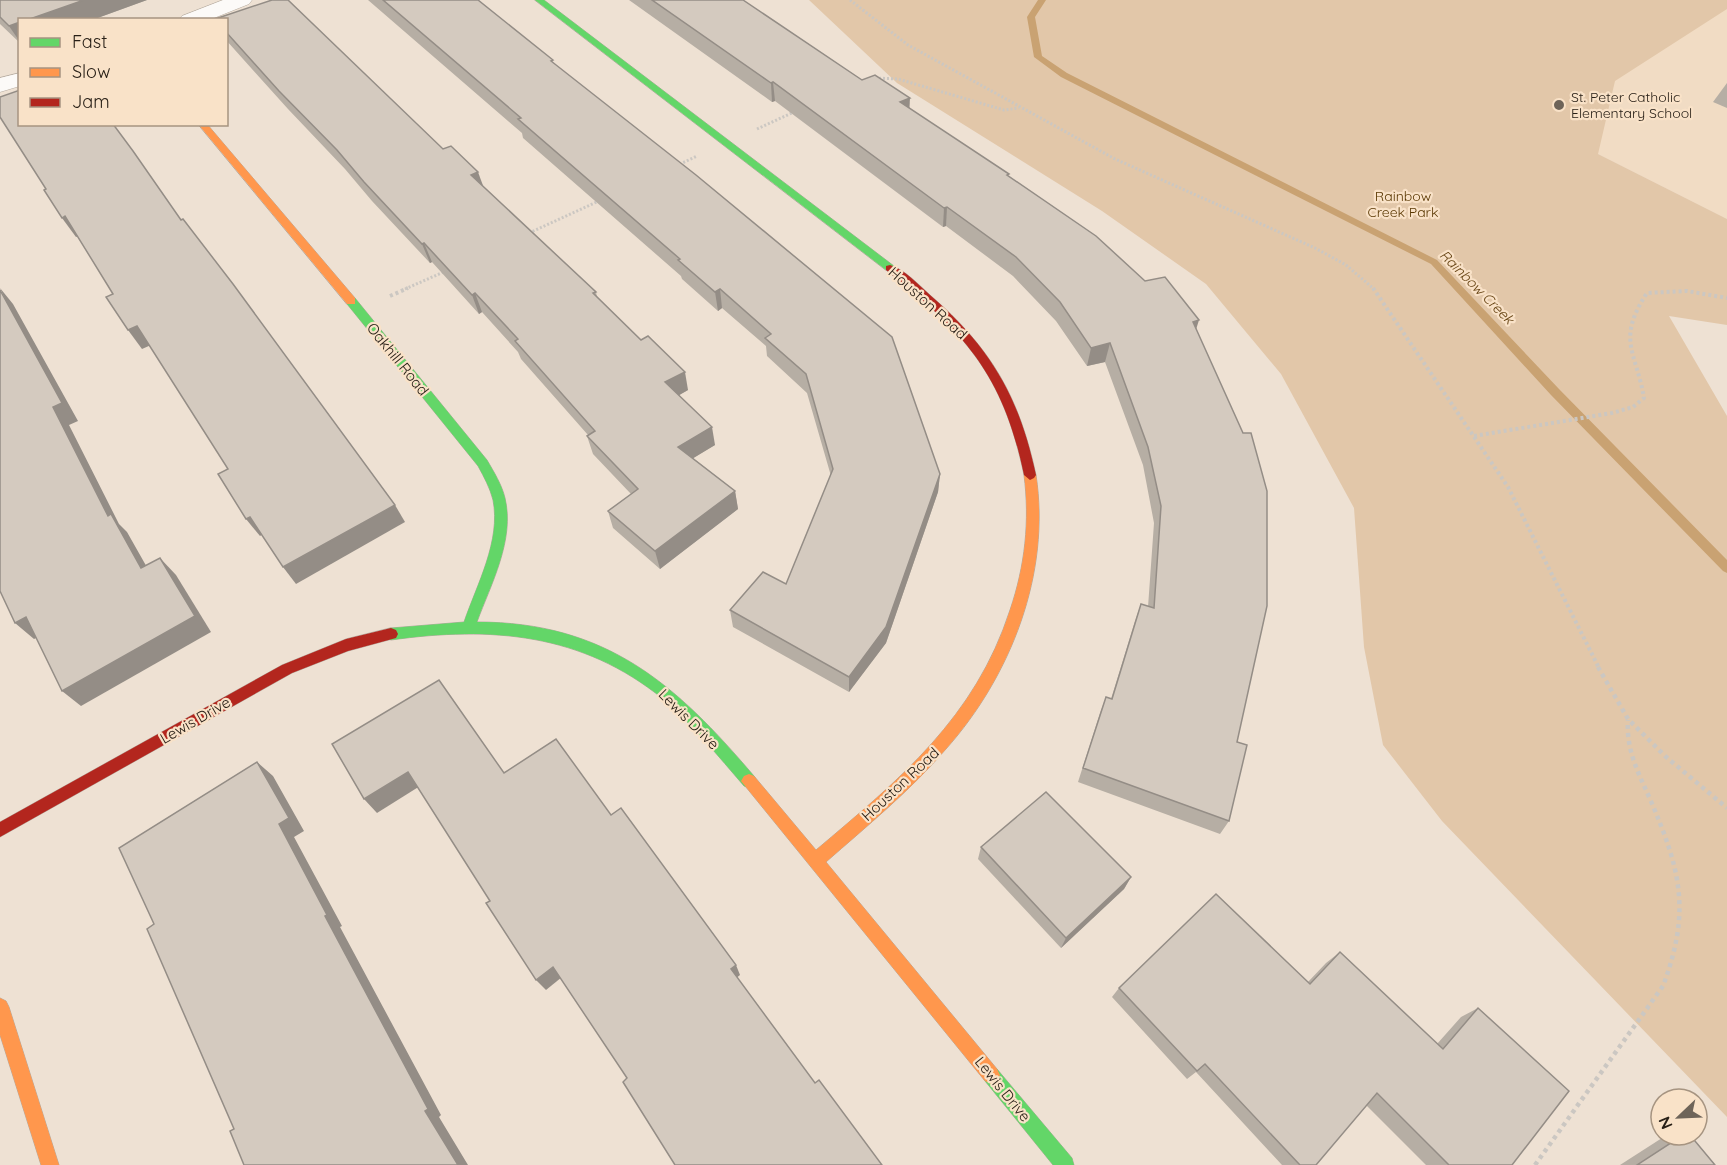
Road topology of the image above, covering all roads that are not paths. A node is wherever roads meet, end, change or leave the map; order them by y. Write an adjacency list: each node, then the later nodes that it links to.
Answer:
1 (242, 0): 3 (street)
2 (539, 0): 9 (street, Houston Road)
3 (194, 18)
4 (18, 80): 5 (street)
5 (0, 86)
6 (204, 126): 7 (street, Oakhill Road)
7 (469, 626): 8 (street, Lewis Drive); 9 (street, Lewis Drive)
8 (0, 830)
9 (814, 861): 12 (street, Lewis Drive)
10 (0, 1007): 11 (street)
11 (50, 1165)
12 (1065, 1165)

